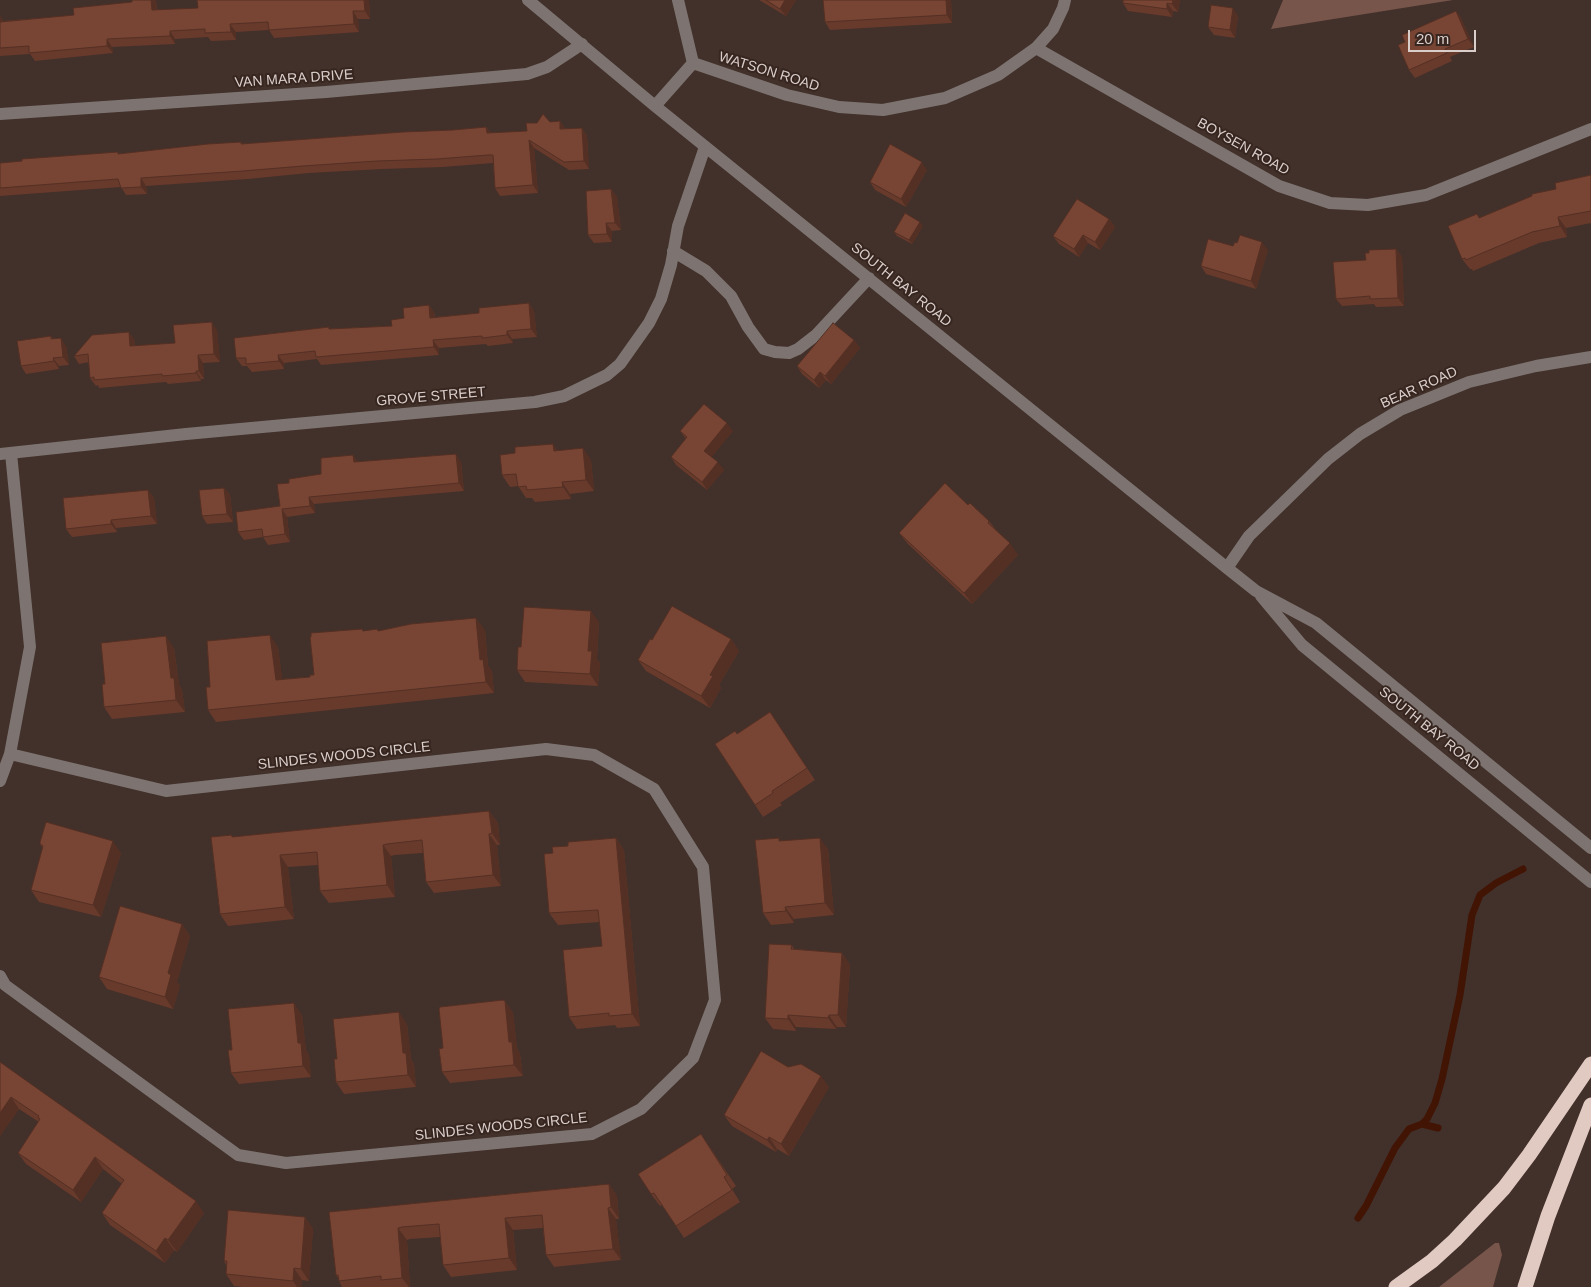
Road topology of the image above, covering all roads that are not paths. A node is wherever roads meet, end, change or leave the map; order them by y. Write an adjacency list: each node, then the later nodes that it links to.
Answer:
1 (528, 0): 4 (street, SOUTH BAY ROAD)
2 (678, 0): 6 (street)
3 (1065, 0): 5 (street, WATSON ROAD)
4 (582, 44): 7 (street, SOUTH BAY ROAD); 8 (street, VAN MARA DRIVE)
5 (1036, 48): 6 (street, WATSON ROAD); 9 (street, BOYSEN ROAD)
6 (693, 63): 7 (street)
7 (655, 106): 10 (street, SOUTH BAY ROAD)
8 (0, 114)
9 (1591, 129)
10 (706, 147): 11 (street, GROVE STREET); 12 (street, SOUTH BAY ROAD)
11 (673, 250): 12 (street); 14 (street, GROVE STREET)
12 (869, 278): 15 (street, SOUTH BAY ROAD)
13 (1591, 357): 15 (street, BEAR ROAD)
14 (5, 454): 17 (street)
15 (1227, 568): 16 (street, SOUTH BAY ROAD)
16 (1256, 591): 19 (street, SOUTH BAY ROAD); 20 (street, SOUTH BAY ROAD)
17 (10, 754): 18 (street); 21 (street, SLINDES WOODS CIRCLE)
18 (0, 781)
19 (1591, 848)
20 (1591, 882)
21 (0, 976)
22 (1591, 1064): 24 (highway)
23 (1591, 1106): 25 (highway)
24 (1396, 1287)
25 (1525, 1287)

